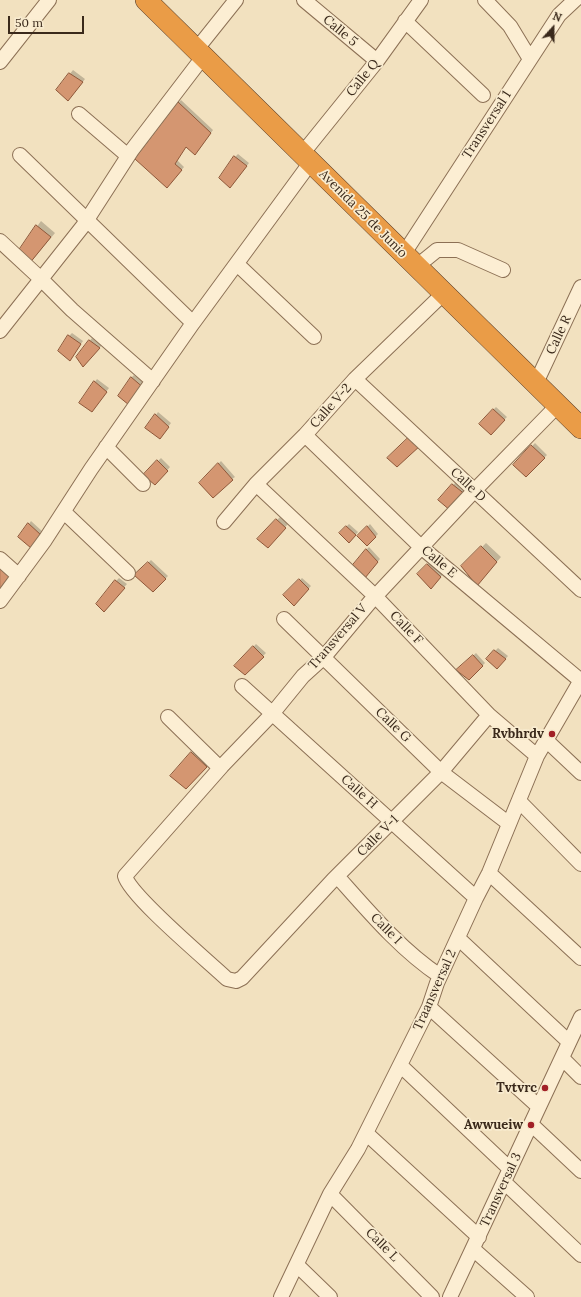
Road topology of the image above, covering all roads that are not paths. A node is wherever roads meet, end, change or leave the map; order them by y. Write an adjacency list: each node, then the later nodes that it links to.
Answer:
1 (48, 0): 12 (street)
2 (146, 0): 9 (highway, Avenida 25 de Junio)
3 (236, 0): 9 (street)
4 (304, 0): 11 (street, Calle 5)
5 (421, 0): 8 (street, Calle Q)
6 (485, 0): 10 (street)
7 (575, 0): 10 (street, Transversal 1)
8 (406, 22): 11 (street, Calle Q); 13 (street)
9 (200, 53): 16 (street); 17 (highway, Avenida 25 de Junio)
10 (530, 59): 20 (street, Transversal 1)
11 (376, 61): 17 (street, Calle Q)
12 (0, 62)
13 (483, 95)
14 (79, 114): 16 (street)
15 (20, 155): 18 (street)
16 (128, 156): 18 (street)
17 (307, 158): 20 (highway, Avenida 25 de Junio); 21 (street, Calle Q)
18 (87, 219): 23 (street); 26 (street)
19 (0, 241): 23 (street)
20 (409, 261): 22 (street); 25 (highway, Avenida 25 de Junio)
21 (237, 264): 26 (street, Calle Q); 28 (street)
22 (503, 270)
23 (41, 279): 27 (street); 30 (street)
24 (581, 288): 31 (street, Calle R)
25 (443, 294): 29 (street, Calle V-2); 31 (highway, Avenida 25 de Junio)
26 (194, 323): 30 (street, Calle Q)
27 (0, 332)
28 (314, 337)
29 (355, 379): 34 (street, Calle V-2); 38 (street, Calle D)
30 (153, 381): 35 (street, Calle Q)
31 (536, 383): 32 (highway, Avenida 25 de Junio)
32 (558, 405): 33 (highway, Avenida 25 de Junio); 38 (street, Transversal V)
33 (581, 428)
34 (304, 435): 37 (street, Calle V-2); 41 (street, Calle E)
35 (106, 447): 36 (street); 39 (street, Calle Q)
36 (143, 484)
37 (256, 484): 40 (street, Calle V-2); 46 (street, Calle F)
38 (474, 491): 41 (street, Transversal V); 45 (street, Calle D)
39 (64, 512): 43 (street); 44 (street, Calle Q)
40 (224, 522)
41 (421, 547): 46 (street, Transversal V); 50 (street, Calle E)
42 (0, 559): 44 (street)
43 (128, 573)
44 (19, 576): 47 (street, Calle Q)
45 (581, 590)
46 (375, 596): 49 (street, Transversal V); 53 (street, Calle F)
47 (0, 601)
48 (284, 619): 49 (street, Calle G)
49 (324, 657): 52 (street, Transversal V); 58 (street, Calle G)
50 (581, 680): 55 (street, Traansversal 2)
51 (242, 686): 52 (street, Calle H)
52 (272, 714): 57 (street, Transversal V); 61 (street, Calle H)
53 (489, 715): 56 (street, Calle F); 58 (street, Calle V-1)
54 (168, 718): 57 (street)
55 (546, 740): 56 (street, Traansversal 2); 59 (street)
56 (537, 756): 60 (street, Traansversal 2)
57 (220, 768): 65 (street, Transversal V)
58 (441, 772): 61 (street, Calle V-1); 62 (street, Calle G)
59 (581, 773)
60 (519, 801): 62 (street, Traansversal 2); 63 (street)
61 (392, 822): 66 (street, Calle V-1); 67 (street, Calle H)
62 (508, 823): 64 (street, Traansversal 2)
63 (581, 864)
64 (489, 873): 67 (street, Traansversal 2); 69 (street)
65 (125, 876): 66 (street, Calle V-1)
66 (337, 876): 70 (street, Calle I)
67 (476, 898): 68 (street, Traansversal 2)
68 (458, 938): 70 (street, Traansversal 2); 73 (street)
69 (581, 958)
70 (440, 976): 71 (street, Traansversal 2)
71 (429, 1007): 75 (street, Traansversal 2); 77 (street)
72 (581, 1017): 73 (street, Transversal 3)
73 (569, 1042): 74 (street, Transversal 3)
74 (562, 1058): 76 (street); 77 (street, Transversal 3)
75 (400, 1065): 79 (street, Traansversal 2); 81 (street)
76 (581, 1077)
77 (539, 1107): 78 (street, Transversal 3)
78 (531, 1124): 80 (street); 81 (street, Transversal 3)
79 (366, 1133): 82 (street, Traansversal 2); 83 (street)
80 (581, 1171)
81 (507, 1176): 83 (street, Transversal 3); 84 (street)
82 (330, 1194): 85 (street, Traansversal 2); 88 (street, Calle L)
83 (476, 1243): 89 (street, Transversal 3); 90 (street)
84 (581, 1255)
85 (297, 1264): 86 (street, Traansversal 2); 87 (street)
86 (281, 1297)
87 (330, 1297)
88 (432, 1297)
89 (450, 1297)
90 (527, 1297)

